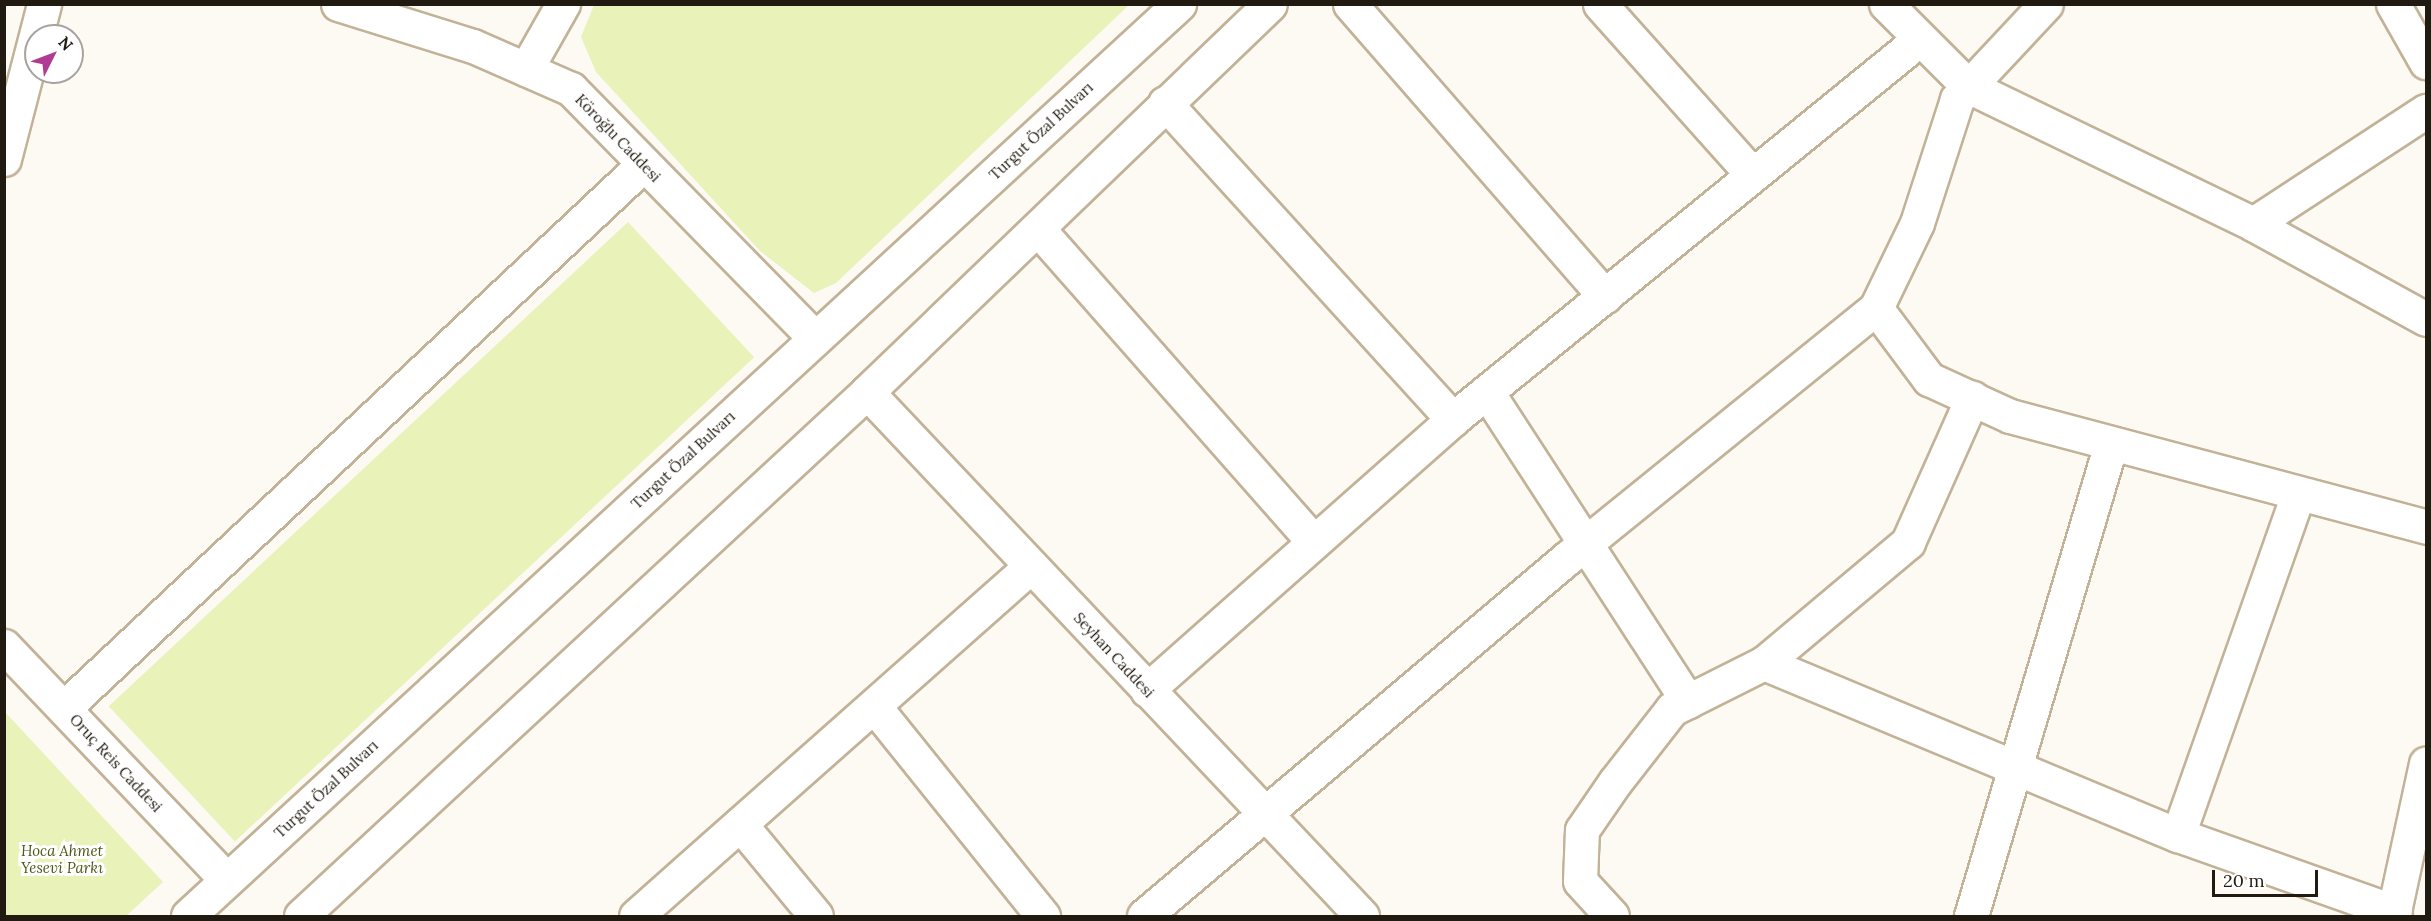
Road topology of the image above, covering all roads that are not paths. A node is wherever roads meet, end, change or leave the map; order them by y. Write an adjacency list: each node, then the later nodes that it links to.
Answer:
1 (44, 4): 17 (street)
2 (338, 4): 13 (street, Köroğlu Caddesi)
3 (563, 4): 13 (street)
4 (1179, 4): 25 (street, Turgut Özal Bulvarı)
5 (1270, 4): 15 (street)
6 (1350, 4): 22 (street)
7 (1600, 4): 19 (street)
8 (1886, 4): 11 (street)
9 (2046, 4): 14 (street)
10 (2393, 4): 12 (street)
11 (1920, 39): 14 (street); 19 (street)
12 (2427, 62)
13 (526, 69): 18 (street, Köroğlu Caddesi)
14 (1968, 86): 20 (street); 23 (street)
15 (1164, 104): 21 (street); 29 (street)
16 (2427, 111): 20 (street)
17 (4, 159)
18 (644, 164): 25 (street, Köroğlu Caddesi); 41 (street)
19 (1753, 175): 22 (street)
20 (2253, 224): 24 (street)
21 (1038, 229): 26 (street); 33 (street)
22 (1605, 296): 27 (street)
23 (1876, 308): 28 (street); 34 (street)
24 (2427, 319)
25 (815, 338): 47 (street, Turgut Özal Bulvarı)
26 (867, 392): 35 (street, Seyhan Caddesi); 50 (street)
27 (1487, 392): 29 (street); 34 (street)
28 (1972, 398): 30 (street); 37 (street)
29 (1453, 419): 33 (street)
30 (2111, 443): 31 (street); 43 (street)
31 (2298, 495): 32 (street); 46 (street)
32 (2427, 527)
33 (1314, 542): 38 (street)
34 (1586, 543): 39 (street); 44 (street)
35 (1031, 567): 38 (street, Seyhan Caddesi); 40 (street)
36 (4, 645): 41 (street, Oruç Reis Caddesi)
37 (1764, 663): 39 (street); 43 (street)
38 (1148, 690): 44 (street, Seyhan Caddesi)
39 (1688, 701): 56 (street)
40 (874, 706): 45 (street); 53 (street)
41 (64, 708): 47 (street, Oruç Reis Caddesi)
42 (2427, 764): 48 (street)
43 (2017, 768): 46 (street); 57 (street)
44 (1265, 814): 54 (street); 55 (street, Seyhan Caddesi)
45 (740, 824): 51 (street); 52 (street)
46 (2178, 835): 48 (street)
47 (227, 880): 49 (street, Turgut Özal Bulvarı)
48 (2394, 914)
49 (188, 916)
50 (301, 916)
51 (636, 916)
52 (816, 916)
53 (1043, 916)
54 (1144, 916)
55 (1362, 916)
56 (1612, 916)
57 (1971, 916)

